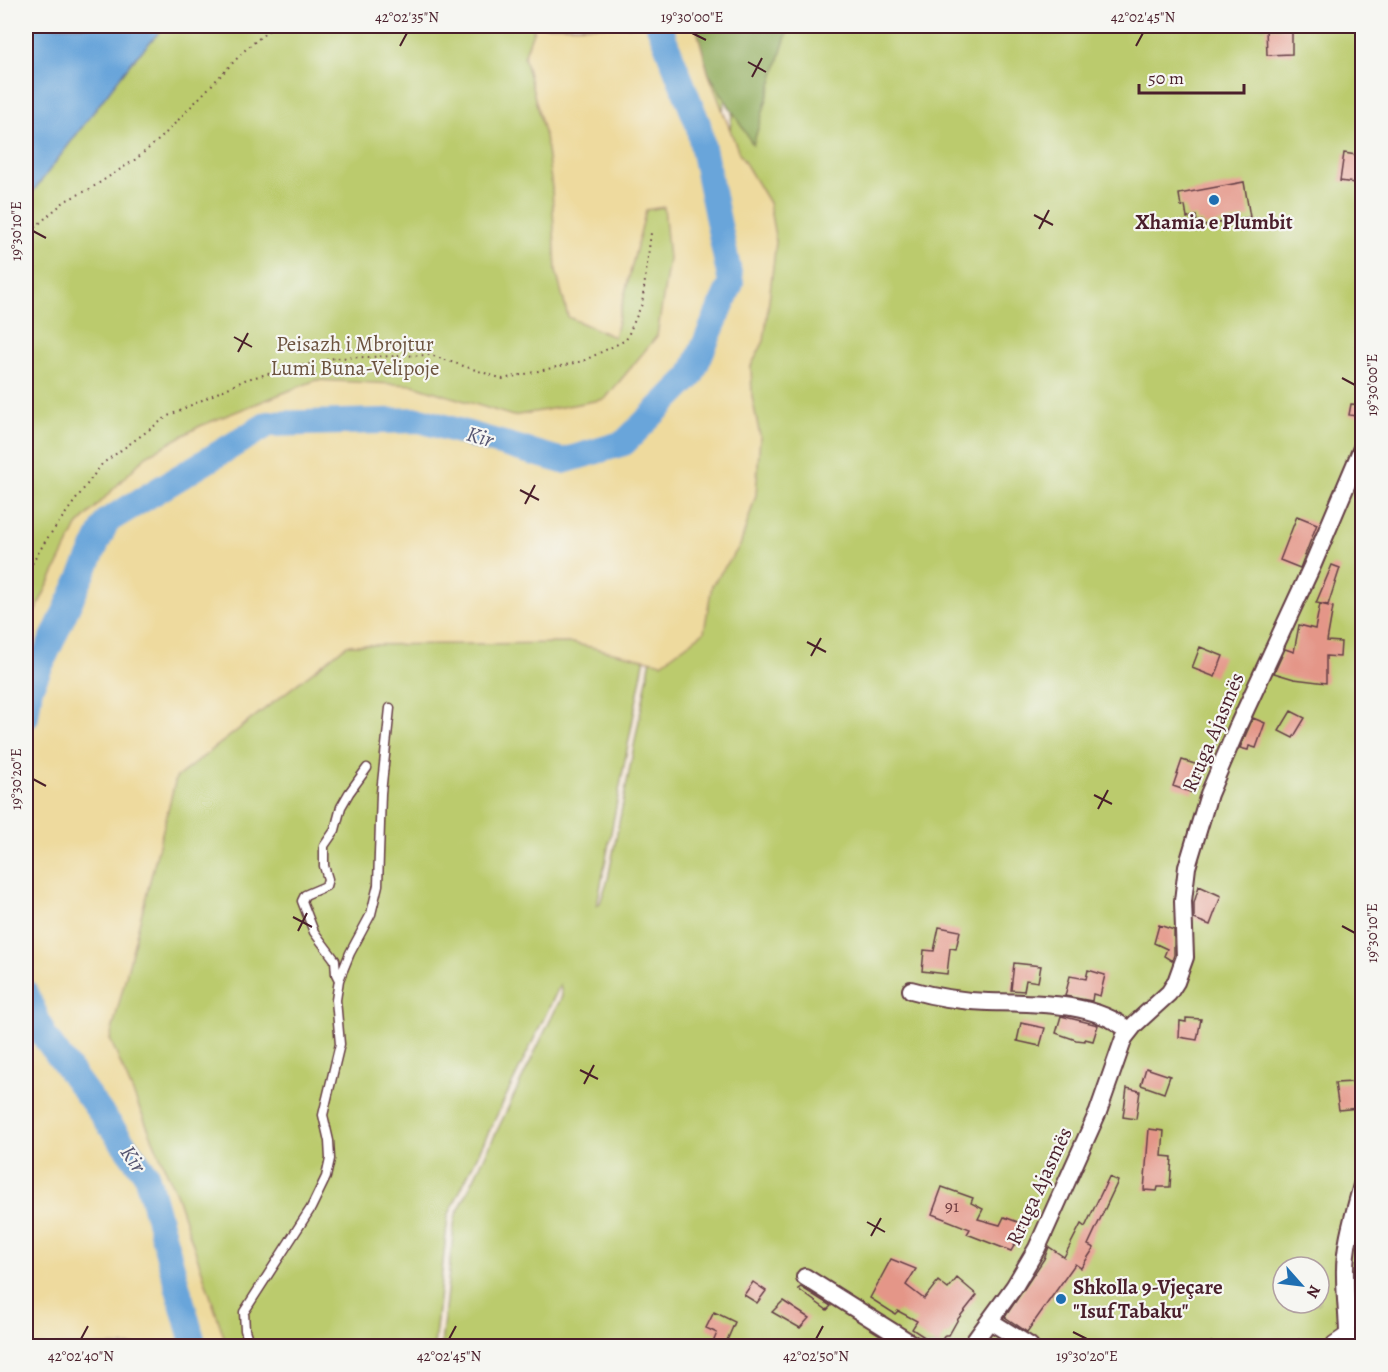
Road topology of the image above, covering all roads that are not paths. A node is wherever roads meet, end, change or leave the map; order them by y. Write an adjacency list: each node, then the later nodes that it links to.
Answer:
1 (1362, 448): 6 (street, Rruga Ajasmës)
2 (390, 708): 4 (lane)
3 (367, 768): 4 (lane)
4 (339, 980): 12 (lane)
5 (911, 990): 6 (street)
6 (1129, 1031): 9 (street, Rruga Ajasmës)
7 (1362, 1185): 10 (street)
8 (805, 1277): 13 (street)
9 (990, 1321): 14 (street, Rruga Ajasmës); 15 (street)
10 (1348, 1338): 11 (lane)
11 (1325, 1343)
12 (250, 1347)
13 (915, 1347)
14 (971, 1347)
15 (1030, 1347)

